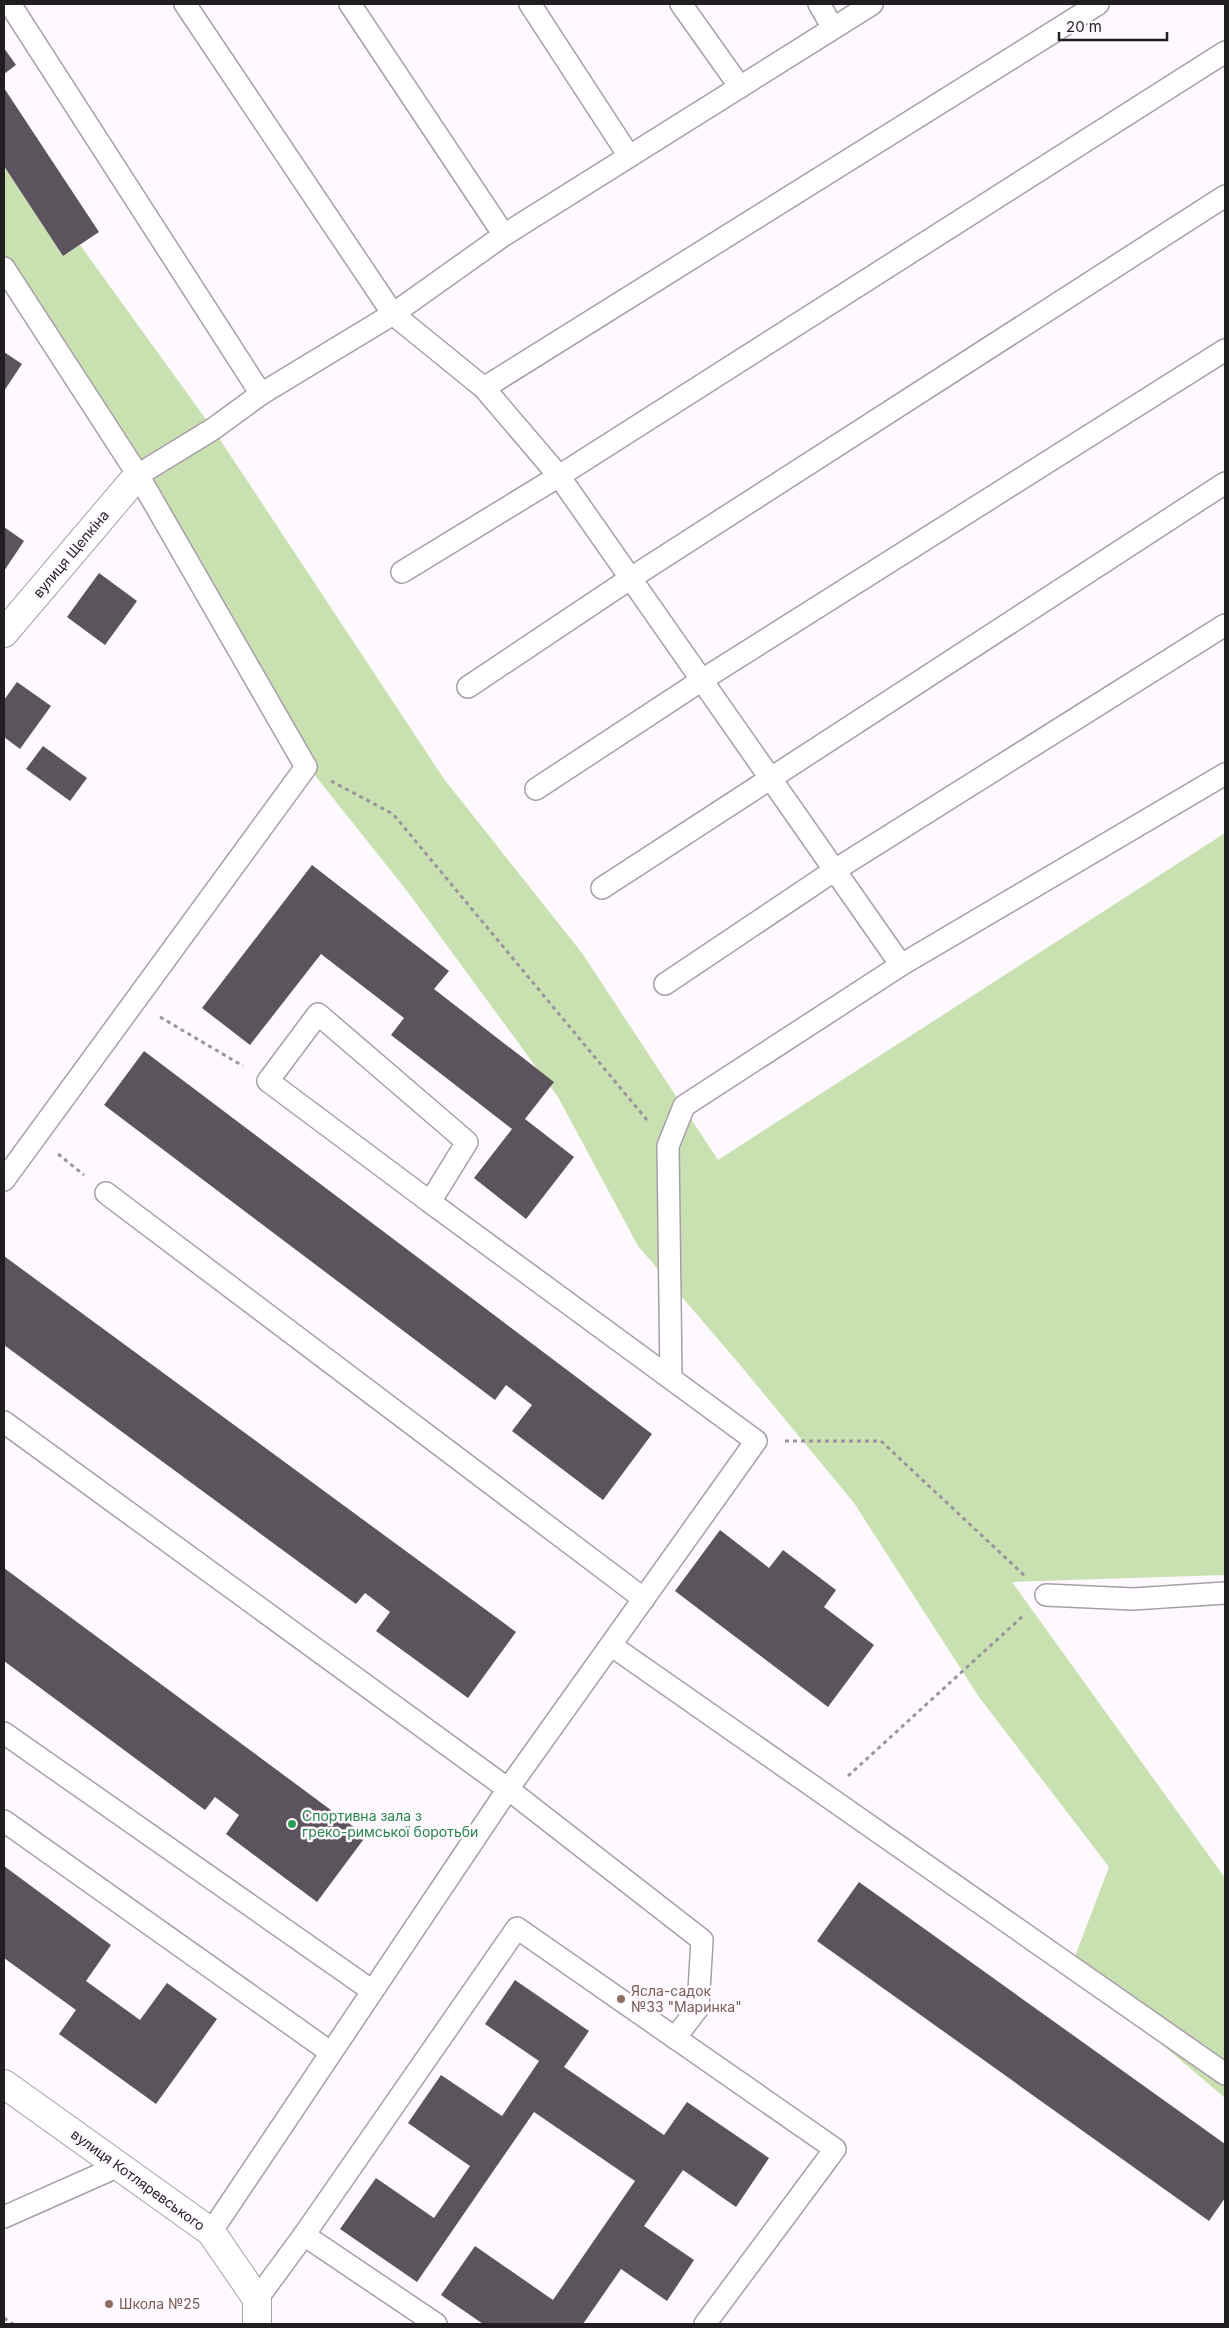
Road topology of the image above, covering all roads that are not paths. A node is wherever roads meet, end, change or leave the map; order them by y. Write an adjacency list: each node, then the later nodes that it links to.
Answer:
1 (10, 4): 19 (lane)
2 (185, 4): 16 (lane)
3 (350, 4): 14 (lane)
4 (530, 4): 12 (lane)
5 (681, 4): 11 (lane)
6 (819, 4): 9 (lane)
7 (872, 4): 9 (lane)
8 (1098, 4): 18 (lane)
9 (833, 28): 11 (lane)
10 (1225, 52): 21 (lane)
11 (740, 87): 12 (lane)
12 (629, 156): 14 (lane)
13 (1225, 196): 24 (lane)
14 (504, 235): 16 (lane)
15 (4, 268): 20 (lane)
16 (393, 314): 18 (lane); 19 (lane)
17 (1225, 350): 27 (lane)
18 (484, 388): 21 (lane)
19 (261, 394): 20 (lane)
20 (138, 475): 26 (street, вулиця Щепкіна); 36 (lane)
21 (559, 476): 23 (lane); 24 (lane)
22 (1225, 483): 30 (lane)
23 (402, 572)
24 (631, 578): 27 (lane); 28 (lane)
25 (1225, 625): 32 (lane)
26 (4, 633)
27 (702, 680): 30 (lane); 31 (lane)
28 (468, 687)
29 (1225, 774): 34 (lane)
30 (771, 780): 32 (lane); 33 (lane)
31 (536, 789)
32 (834, 870): 34 (lane); 35 (lane)
33 (602, 888)
34 (901, 965): 39 (lane)
35 (664, 984)
36 (4, 1180)
37 (106, 1193): 43 (lane)
38 (430, 1202): 38 (lane); 39 (lane)
39 (671, 1378): 43 (lane)
40 (4, 1422): 46 (lane)
41 (1225, 1593): 42 (lane)
42 (1046, 1595)
43 (644, 1599): 44 (lane)
44 (612, 1646): 46 (lane); 51 (lane)
45 (4, 1733): 48 (lane)
46 (508, 1789): 48 (lane); 49 (lane)
47 (4, 1821): 50 (lane)
48 (371, 1990): 50 (lane)
49 (675, 2038): 56 (lane); 59 (lane)
50 (330, 2052): 55 (lane)
51 (1225, 2074)
52 (4, 2084): 53 (street, вулиця Котляревського)
53 (119, 2166): 54 (lane); 55 (street, вулиця Котляревського)
54 (4, 2217)
55 (211, 2232): 57 (street, вулиця Котляревського)
56 (304, 2236): 57 (lane); 58 (lane)
57 (257, 2312)
58 (436, 2324)
59 (705, 2324)

